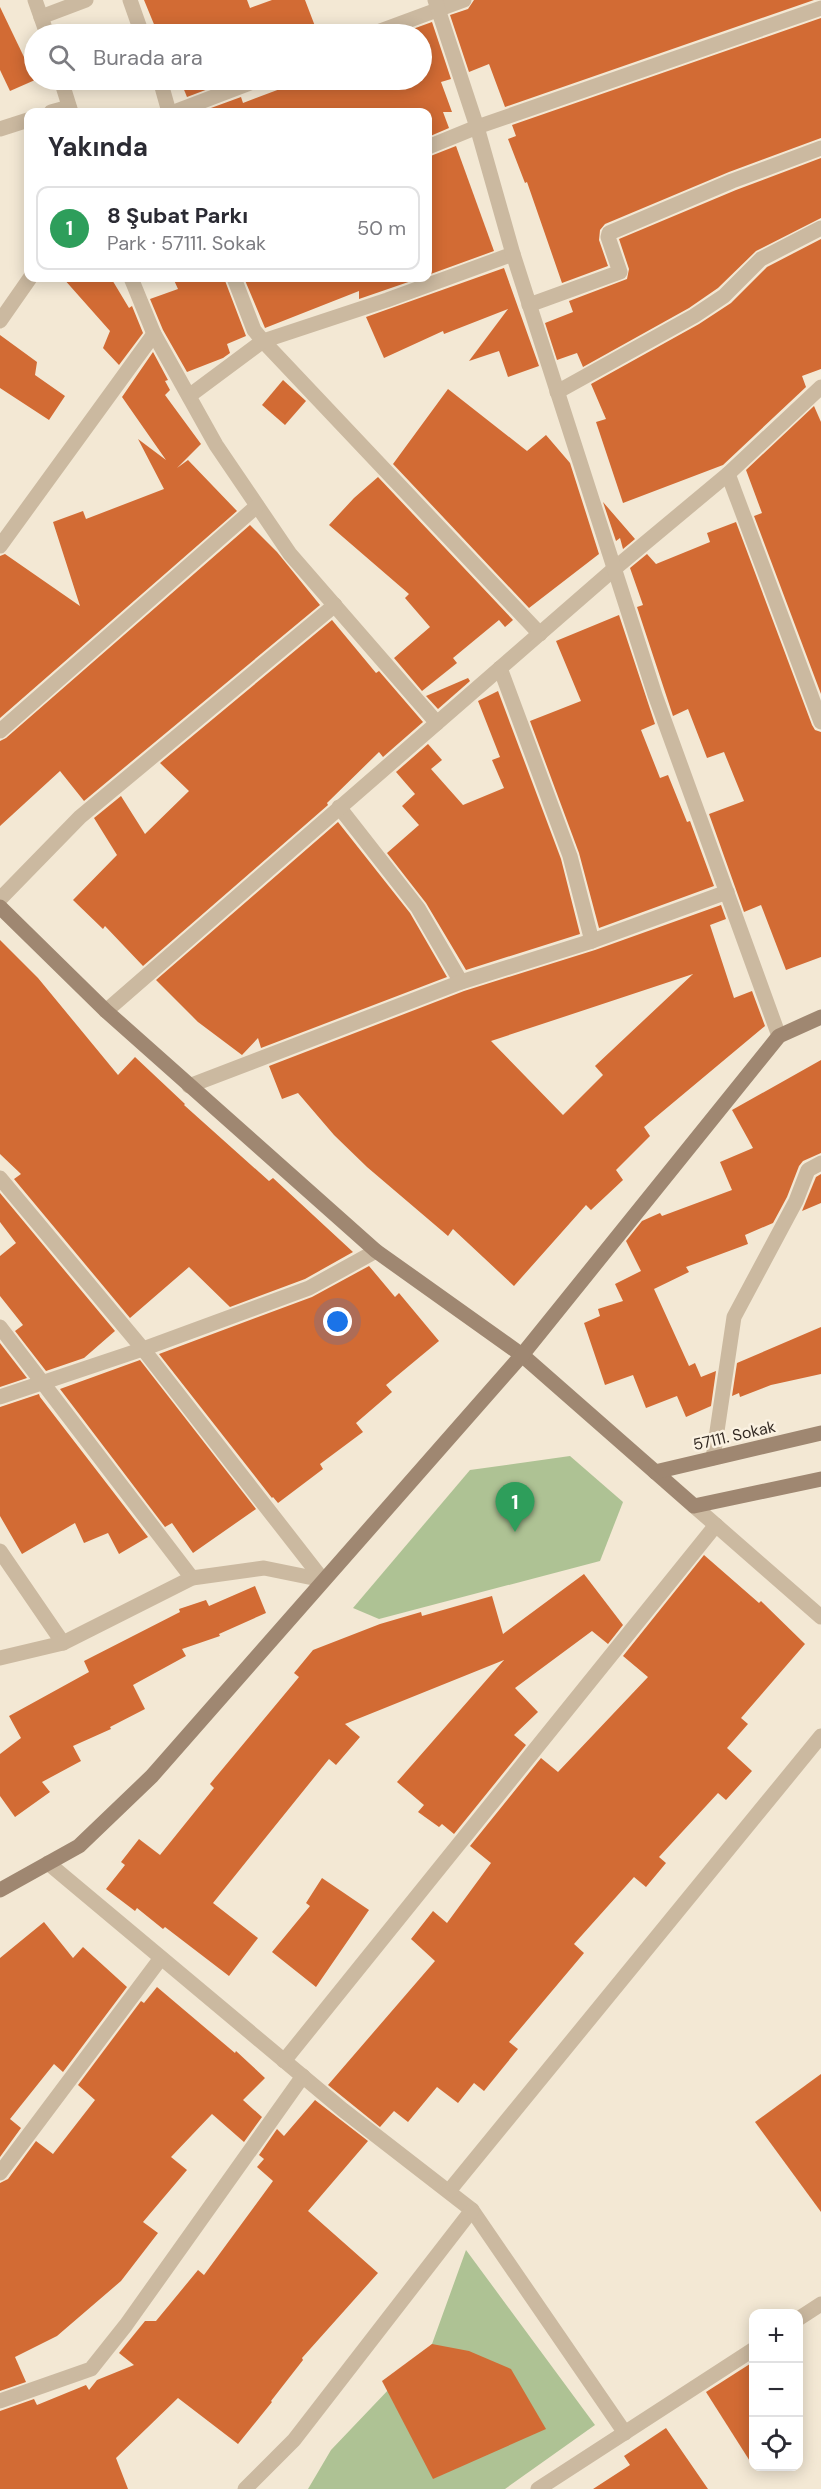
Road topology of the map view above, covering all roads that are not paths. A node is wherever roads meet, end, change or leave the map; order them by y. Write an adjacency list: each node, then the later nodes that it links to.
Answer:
1 (35, 0): 7 (street)
2 (86, 0): 7 (street)
3 (130, 0): 9 (street)
4 (464, 0): 5 (street)
5 (437, 4): 10 (street); 18 (street)
6 (821, 8): 18 (street)
7 (41, 17): 8 (street)
8 (43, 24)
9 (138, 24)
10 (394, 24)
11 (64, 90): 14 (street)
12 (163, 90): 15 (street)
13 (232, 90): 16 (street)
14 (69, 108)
15 (168, 108)
16 (184, 108)
17 (24, 121): 19 (street)
18 (477, 127): 20 (street); 23 (street)
19 (0, 129)
20 (432, 145)
21 (821, 148): 27 (street)
22 (821, 228): 32 (street)
23 (513, 254): 27 (street); 30 (street)
24 (27, 282): 28 (street)
25 (133, 282): 29 (street)
26 (236, 282): 30 (street)
27 (529, 305): 32 (street)
28 (0, 321)
29 (154, 334): 33 (street); 36 (street)
30 (263, 341): 33 (street); 39 (street)
31 (821, 387): 34 (street)
32 (557, 392): 37 (street)
33 (189, 396): 35 (street)
34 (728, 474): 37 (street); 41 (street)
35 (257, 506): 38 (street); 44 (street)
36 (0, 546)
37 (614, 569): 39 (street); 46 (street)
38 (335, 605): 43 (street); 47 (street)
39 (540, 634): 40 (street)
40 (500, 668): 43 (street); 49 (street)
41 (817, 703): 42 (street)
42 (821, 722)
43 (437, 723): 45 (street)
44 (0, 730)
45 (339, 807): 50 (street); 51 (street)
46 (726, 892): 49 (street); 53 (street)
47 (0, 899)
48 (0, 907): 51 (main road)
49 (592, 941): 50 (street)
50 (460, 982): 54 (street)
51 (106, 1011): 54 (main road)
52 (821, 1017): 53 (main road)
53 (779, 1036): 60 (main road)
54 (189, 1086): 57 (main road)
55 (821, 1162): 64 (street)
56 (0, 1178): 59 (street)
57 (376, 1251): 59 (street); 60 (main road)
58 (0, 1327): 61 (street)
59 (143, 1349): 61 (street); 71 (street)
60 (522, 1355): 65 (main road); 71 (main road)
61 (44, 1383): 62 (street); 70 (street)
62 (0, 1397)
63 (821, 1433): 64 (main road, 57111. Sokak)
64 (713, 1458): 65 (main road, 57111. Sokak)
65 (655, 1472): 67 (main road)
66 (821, 1479): 67 (main road)
67 (694, 1506): 68 (street)
68 (717, 1526): 72 (street); 79 (street)
69 (0, 1551): 73 (street)
70 (192, 1578): 71 (street); 73 (street)
71 (323, 1580): 76 (main road)
72 (821, 1617)
73 (63, 1643): 74 (street)
74 (0, 1658)
75 (821, 1736): 82 (street)
76 (48, 1863): 77 (main road); 78 (street)
77 (0, 1890)
78 (161, 1958): 79 (street); 81 (street)
79 (284, 2061): 80 (street)
80 (303, 2076): 82 (street); 87 (street)
81 (0, 2173)
82 (448, 2191): 83 (street)
83 (472, 2210): 88 (street); 89 (street)
84 (821, 2304): 85 (street)
85 (803, 2316)
86 (749, 2352): 88 (street)
87 (0, 2401)
88 (625, 2433): 90 (street)
89 (245, 2489)
90 (538, 2489)

